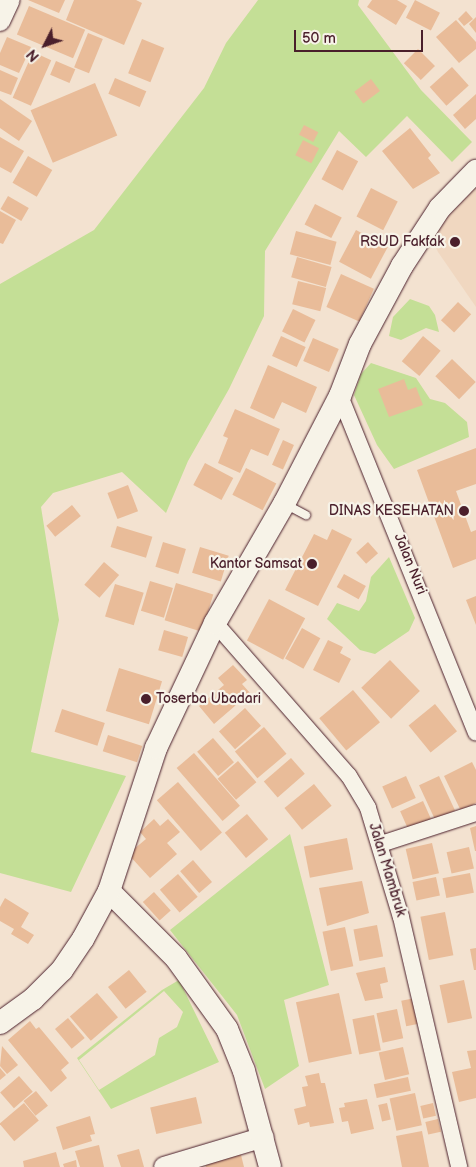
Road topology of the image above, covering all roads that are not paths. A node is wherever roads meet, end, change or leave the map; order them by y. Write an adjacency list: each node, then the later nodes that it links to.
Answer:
1 (10, 0): 2 (street)
2 (0, 21)
3 (476, 170): 4 (main road)
4 (340, 396): 5 (main road); 8 (street, Jalan Nuri)
5 (284, 504): 6 (lane); 7 (main road)
6 (306, 515)
7 (215, 623): 10 (street, Jalan Mambruk); 11 (main road)
8 (476, 733)
9 (476, 813): 10 (street)
10 (381, 844): 16 (street, Jalan Mambruk)
11 (109, 891): 12 (main road); 13 (main road)
12 (0, 1023)
13 (264, 1137): 14 (street); 15 (main road)
14 (164, 1167)
15 (270, 1167)
16 (458, 1167)

